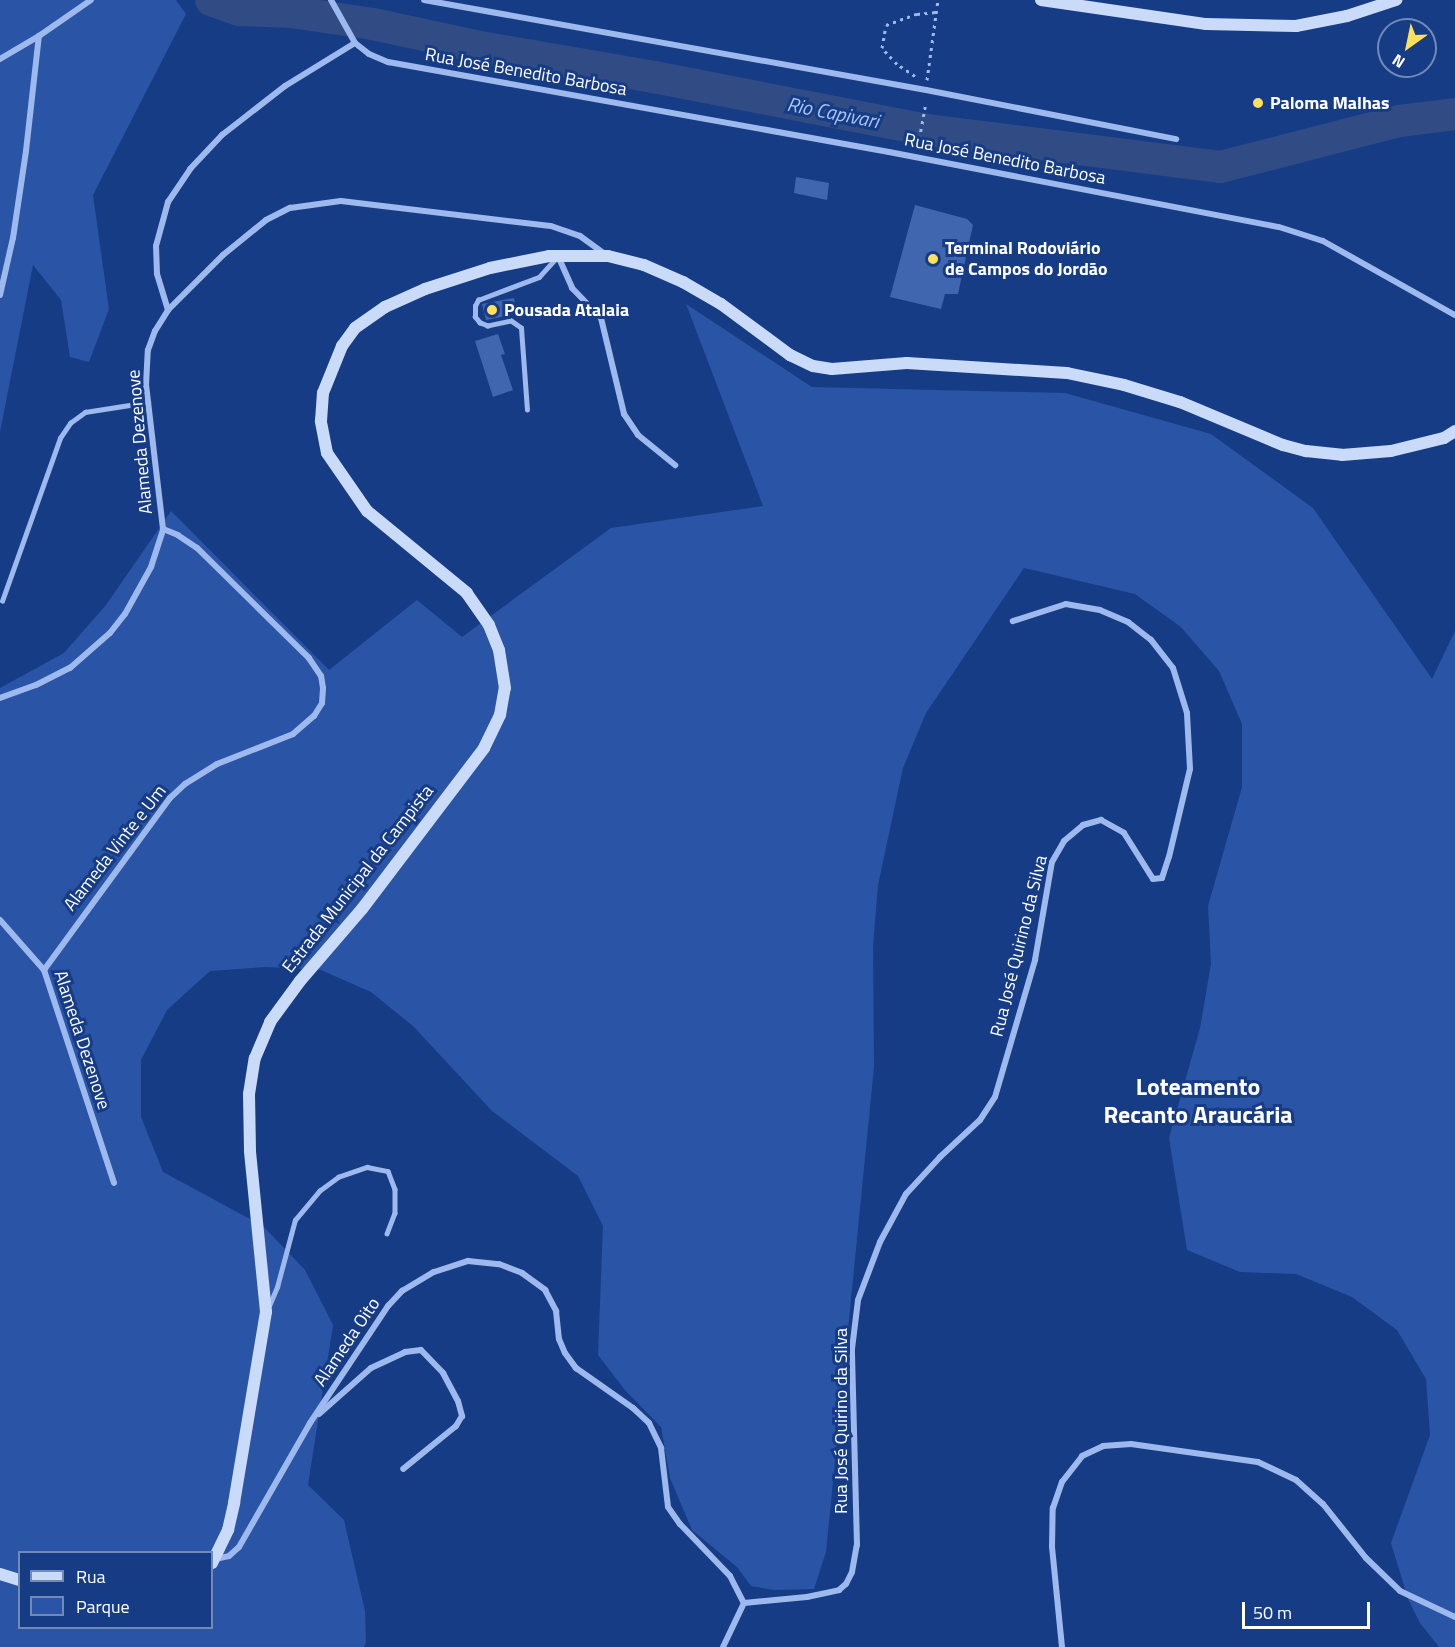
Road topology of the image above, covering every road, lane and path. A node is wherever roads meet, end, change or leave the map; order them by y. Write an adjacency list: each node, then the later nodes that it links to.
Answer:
1 (91, 0): 8 (street)
2 (331, 0): 9 (street, Rua José Benedito Barbosa)
3 (424, 0): 12 (street)
4 (938, 0): 7 (path)
5 (1041, 0): 6 (main road)
6 (1396, 0)
7 (937, 12): 7 (path)
8 (39, 36): 10 (street); 16 (street)
9 (355, 43): 17 (street); 18 (street, Rua José Benedito Barbosa)
10 (0, 58)
11 (926, 105): 13 (path)
12 (1176, 139)
13 (920, 142)
14 (558, 256): 15 (main road, Estrada Municipal da Campista); 20 (lane); 22 (street); 31 (main road, Estrada Municipal da Campista)
15 (608, 256): 17 (street, Alameda Dezenove); 21 (main road, Estrada Municipal da Campista)
16 (0, 295)
17 (168, 310): 19 (street, Alameda Dezenove)
18 (1455, 315)
19 (148, 402): 23 (street, Alameda Dezenove); 24 (lane)
20 (527, 410)
21 (1455, 431)
22 (675, 465)
23 (163, 530): 26 (street, Alameda Dezenove); 28 (street, Alameda Vinte e Um)
24 (2, 601)
25 (1013, 621): 37 (street, Rua José Quirino da Silva)
26 (0, 698)
27 (0, 920): 28 (street, Alameda Dezenove)
28 (44, 970): 29 (street, Alameda Dezenove)
29 (114, 1183)
30 (387, 1234): 31 (lane)
31 (266, 1312): 34 (main road, Estrada Municipal da Campista)
32 (310, 1423): 33 (street); 34 (street, Alameda Oito); 37 (street, Alameda Oito)
33 (403, 1469)
34 (213, 1561)
35 (0, 1574): 36 (main road)
36 (18, 1579)
37 (744, 1603): 39 (street)
38 (1455, 1617): 40 (street)
39 (723, 1647)
40 (1062, 1647)

